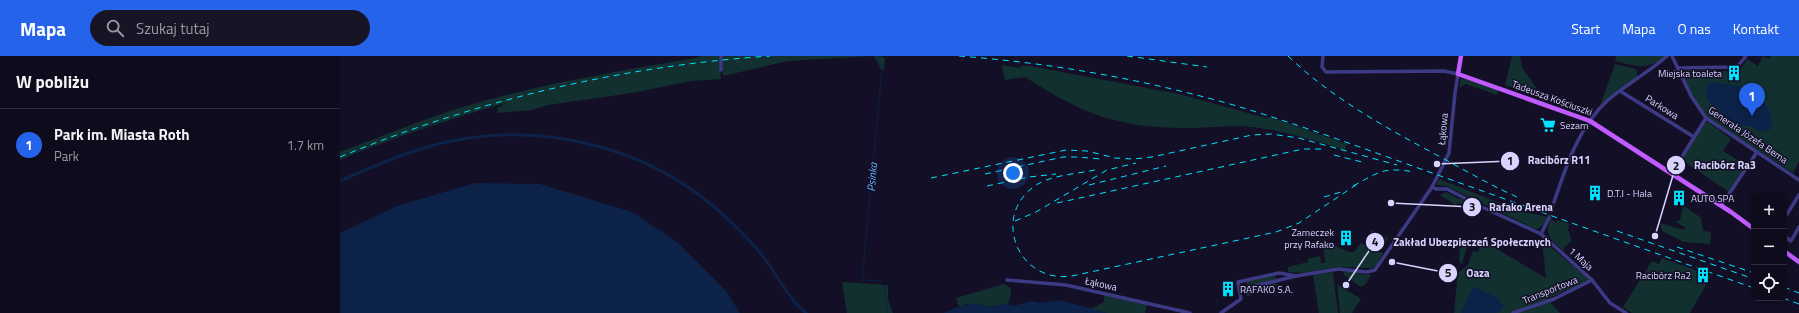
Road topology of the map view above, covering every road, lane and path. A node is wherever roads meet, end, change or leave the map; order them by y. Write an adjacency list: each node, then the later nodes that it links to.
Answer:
1 (1323, 56): 9 (street)
2 (1462, 56): 9 (main road, Łąkowa)
3 (1667, 56): 10 (street)
4 (1672, 56): 7 (street, Generała Józefa Bema)
5 (1746, 56): 7 (street)
6 (721, 58): 8 (street)
7 (1678, 68): 11 (street, Generała Józefa Bema)
8 (721, 70)
9 (1458, 74): 12 (main road, Tadeusza Kościuszki); 17 (street, Łąkowa)
10 (1620, 91): 12 (street); 13 (street, Parkowa)
11 (1706, 118): 13 (street); 14 (street, Generała Józefa Bema)
12 (1590, 120): 15 (main road, Tadeusza Kościuszki); 19 (street)
13 (1694, 138): 15 (street)
14 (1757, 152): 16 (street, Generała Józefa Bema); 20 (street)
15 (1672, 173): 20 (main road, Tadeusza Kościuszki)
16 (1799, 180)
17 (1432, 187): 25 (street, 1 Maja); 31 (street, Łąkowa)
18 (1799, 195): 21 (street)
19 (1554, 202)
20 (1722, 206): 23 (main road, Tadeusza Kościuszki)
21 (1787, 214)
22 (1549, 218): 25 (street)
23 (1751, 227)
24 (1799, 227): 26 (street)
25 (1541, 234): 34 (street, 1 Maja)
26 (1787, 238)
27 (1787, 253): 28 (main road)
28 (1799, 262)
29 (1280, 273): 30 (street, Łąkowa); 33 (street); 35 (street, Łąkowa)
30 (1285, 274): 31 (street, Łąkowa); 33 (street)
31 (1296, 276): 33 (street, Łąkowa)
32 (1007, 280): 36 (street, Łąkowa)
33 (1284, 280): 35 (street, Łąkowa)
34 (1592, 280): 38 (street, Transportowa); 39 (street, 1 Maja)
35 (1239, 290): 37 (street, Łąkowa)
36 (1190, 313)
37 (1221, 313)
38 (1513, 313)
39 (1626, 313)

